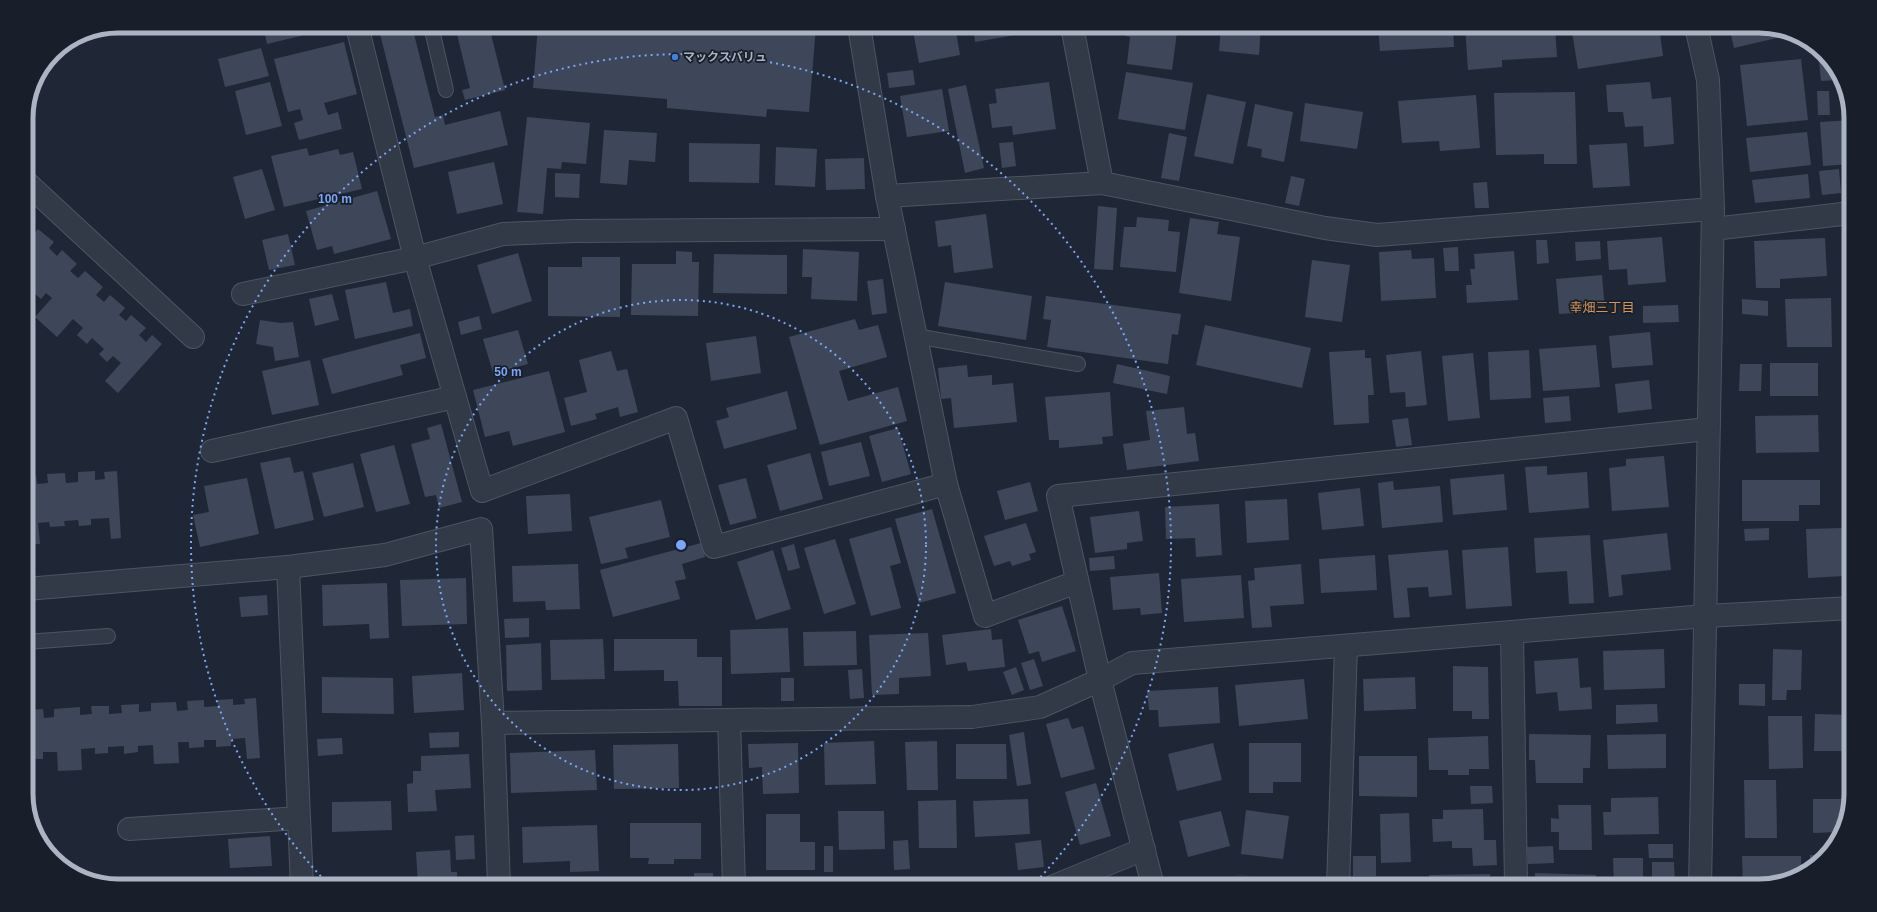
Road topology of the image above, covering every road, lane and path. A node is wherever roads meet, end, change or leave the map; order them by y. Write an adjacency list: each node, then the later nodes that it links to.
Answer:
1 (359, 33): 13 (street)
2 (433, 33): 6 (lane)
3 (860, 33): 9 (street)
4 (1073, 33): 7 (street)
5 (1698, 33): 11 (street)
6 (446, 90)
7 (1102, 183): 9 (street); 11 (street)
8 (33, 188): 16 (street)
9 (887, 196): 12 (street)
10 (1844, 213): 11 (street)
11 (1713, 219): 19 (street)
12 (894, 229): 13 (street); 15 (street)
13 (415, 258): 14 (street); 18 (street)
14 (243, 294)
15 (915, 336): 17 (lane); 21 (street)
16 (193, 337)
17 (1078, 364)
18 (455, 397): 20 (street); 21 (street)
19 (1708, 429): 23 (street); 26 (street)
20 (212, 451)
21 (946, 484): 23 (street)
22 (288, 567): 24 (street); 33 (street); 34 (street)
23 (1077, 582): 31 (street)
24 (33, 588)
25 (1844, 608): 26 (street)
26 (1706, 616): 27 (street); 44 (street)
27 (1512, 632): 30 (street); 43 (street)
28 (108, 636): 29 (lane)
29 (33, 641)
30 (1346, 646): 31 (street); 42 (street)
31 (1100, 680): 32 (street); 36 (street)
32 (729, 720): 33 (street); 39 (street)
33 (493, 723): 38 (street)
34 (299, 818): 35 (street); 37 (street)
35 (128, 829)
36 (1144, 849): 40 (street); 41 (street)
37 (302, 879)
38 (499, 879)
39 (734, 879)
40 (1071, 879)
41 (1151, 879)
42 (1338, 879)
43 (1516, 879)
44 (1700, 879)

